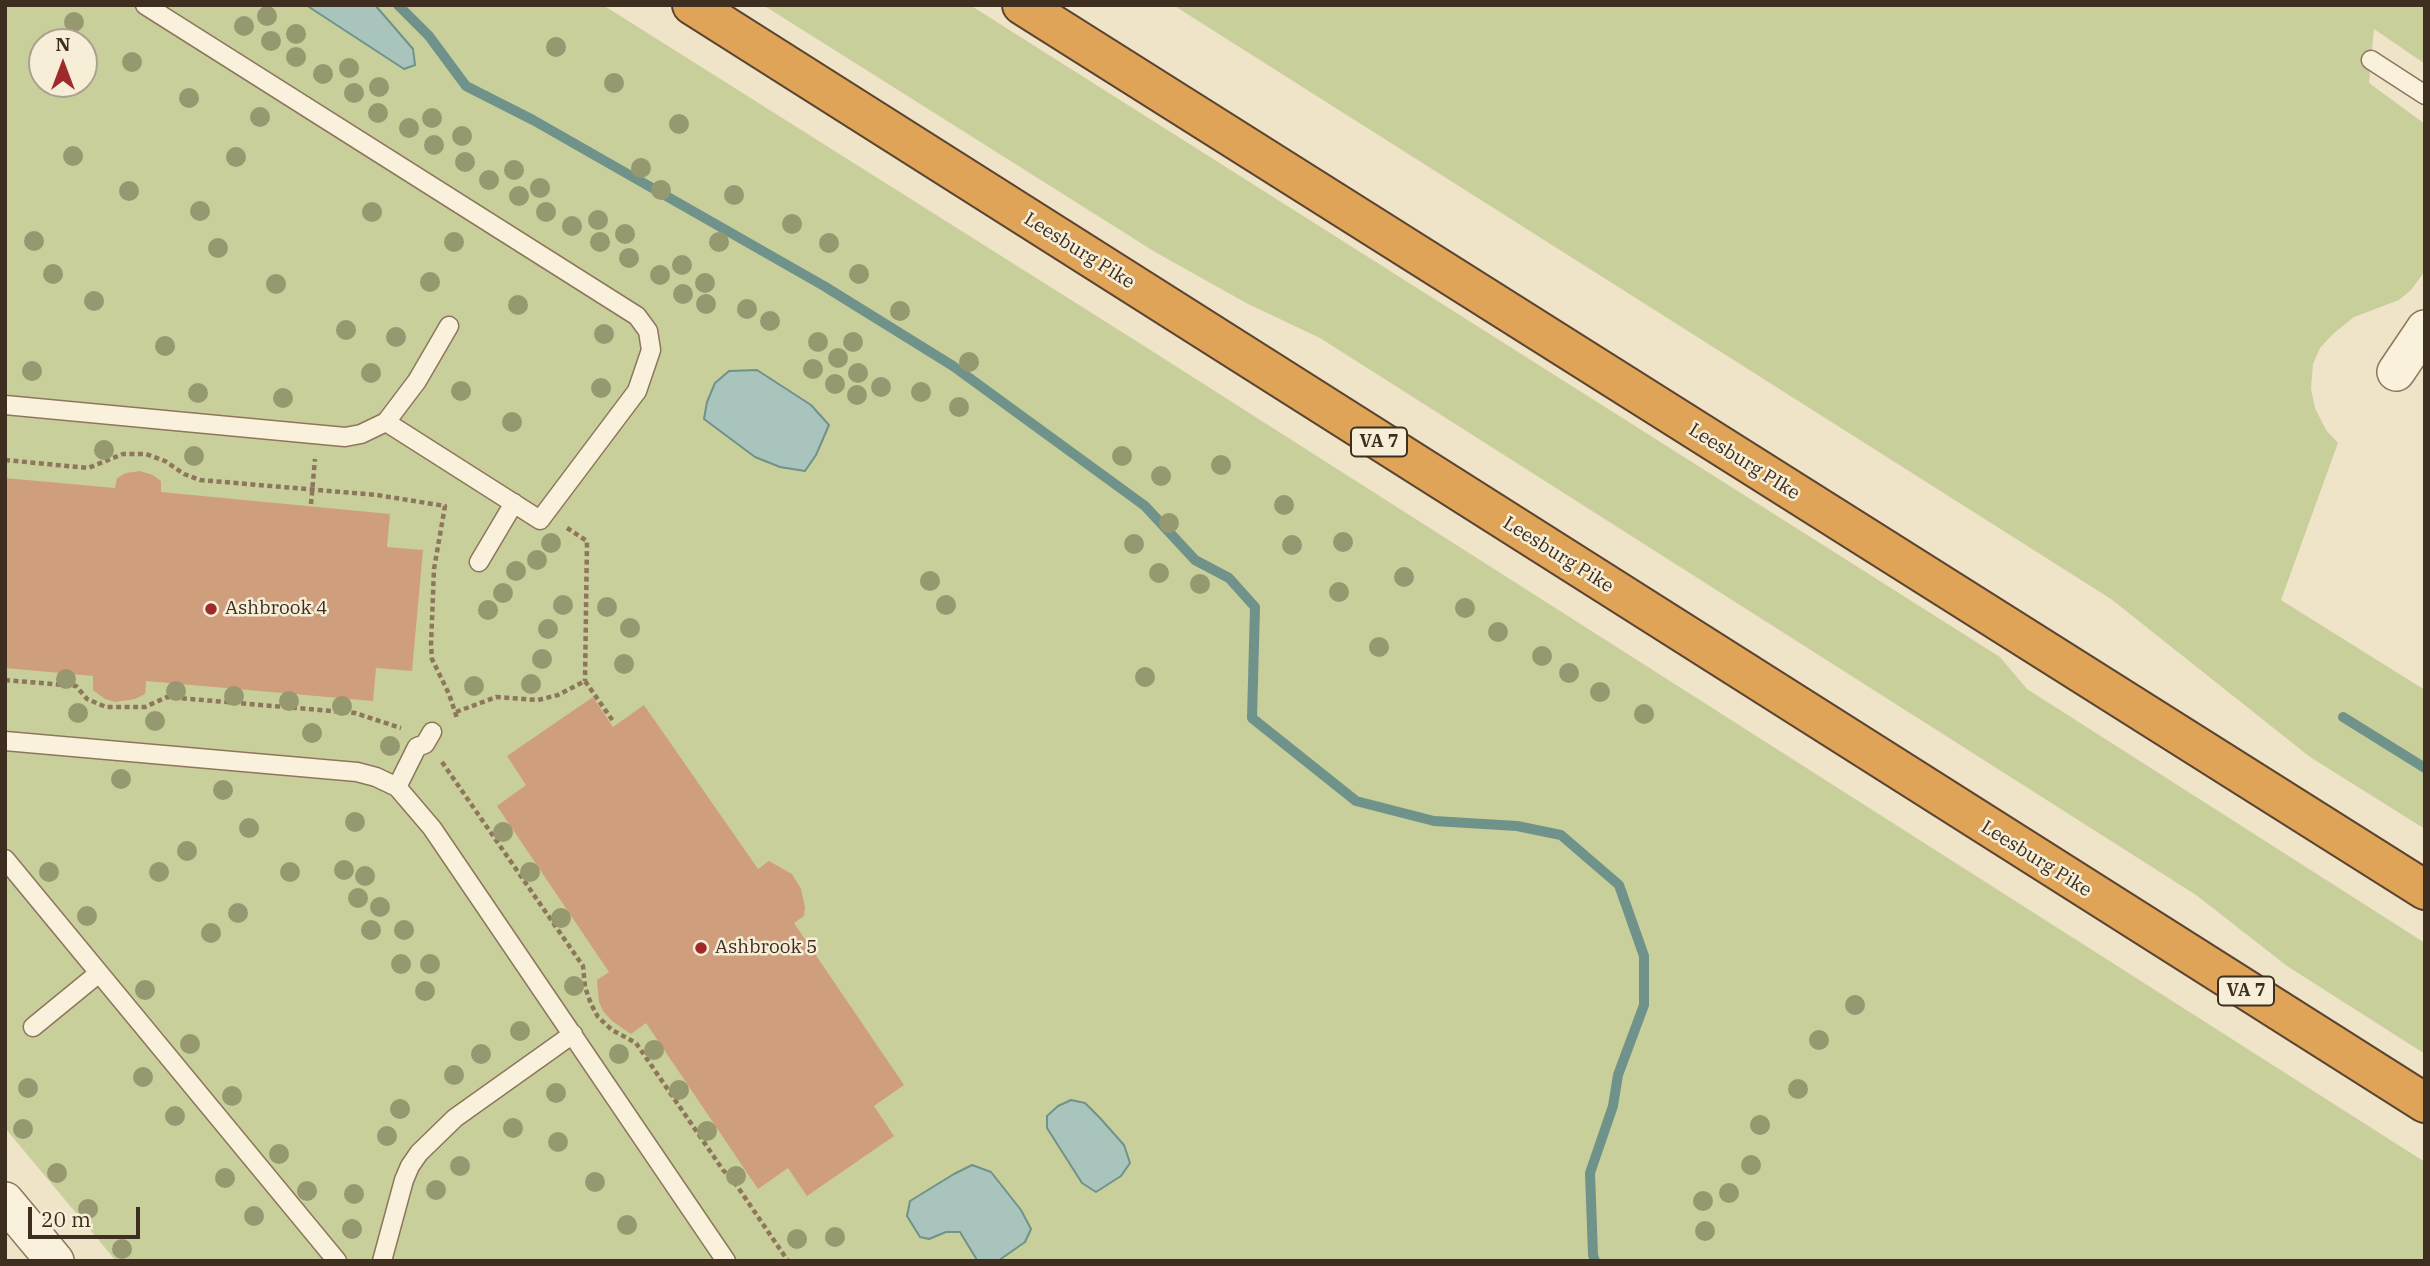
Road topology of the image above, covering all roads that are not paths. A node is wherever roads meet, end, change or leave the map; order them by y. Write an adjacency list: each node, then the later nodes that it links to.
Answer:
1 (145, 5): 11 (lane)
2 (692, 5): 21 (highway, Leesburg Pike / VA 7)
3 (1022, 5): 17 (highway, Leesburg PIke)
4 (2371, 60): 5 (lane)
5 (2425, 95)
6 (449, 326): 10 (lane)
7 (2425, 328): 8 (street)
8 (2396, 372)
9 (5, 405): 10 (lane)
10 (386, 422): 11 (lane)
11 (514, 503): 12 (lane)
12 (480, 562)
13 (429, 738): 15 (lane)
14 (5, 741): 15 (lane)
15 (397, 787): 20 (lane)
16 (5, 859): 18 (lane)
17 (2425, 890)
18 (99, 973): 19 (lane); 24 (lane)
19 (33, 1027)
20 (573, 1034): 25 (lane); 26 (lane)
21 (2425, 1103)
22 (5, 1201): 23 (street)
23 (55, 1261)
24 (337, 1261)
25 (382, 1261)
26 (726, 1261)

